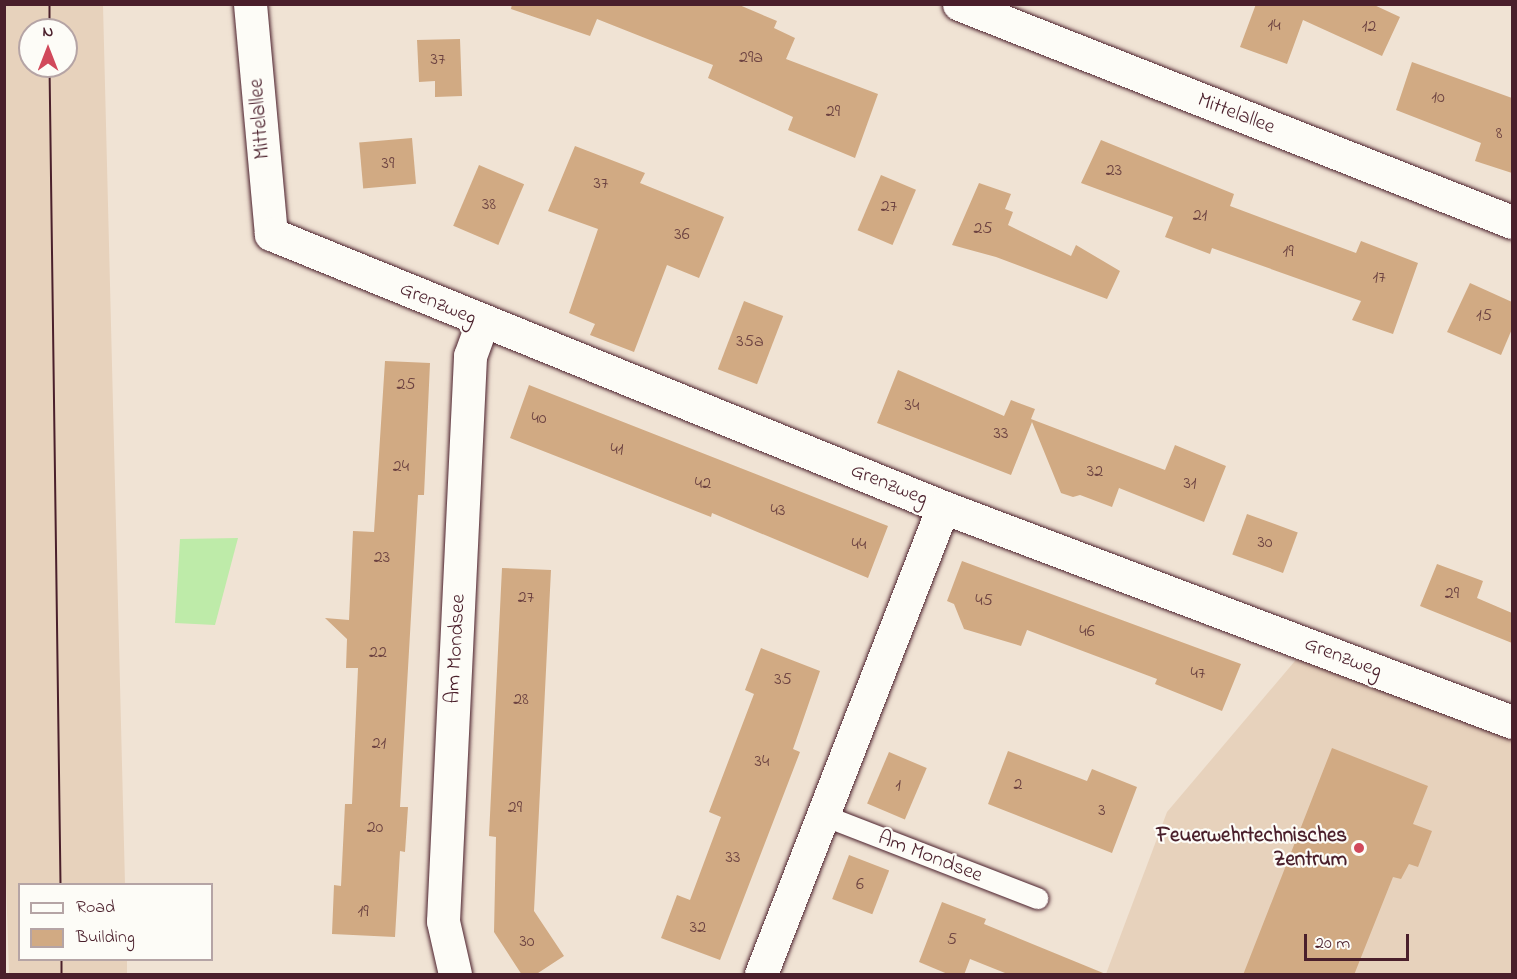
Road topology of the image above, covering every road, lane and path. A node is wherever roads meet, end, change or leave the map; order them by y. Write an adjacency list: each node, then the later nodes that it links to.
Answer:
1 (250, 4): 4 (street, Mittelallee)
2 (959, 4): 3 (street, Mittelallee)
3 (1512, 222)
4 (271, 234): 5 (street, Grenzweg)
5 (482, 323): 6 (street, Grenzweg); 10 (street, Am Mondsee)
6 (942, 507): 7 (street, Grenzweg); 8 (street)
7 (1512, 722)
8 (823, 815): 9 (lane, Am Mondsee); 11 (street)
9 (1037, 898)
10 (455, 975)
11 (761, 975)

